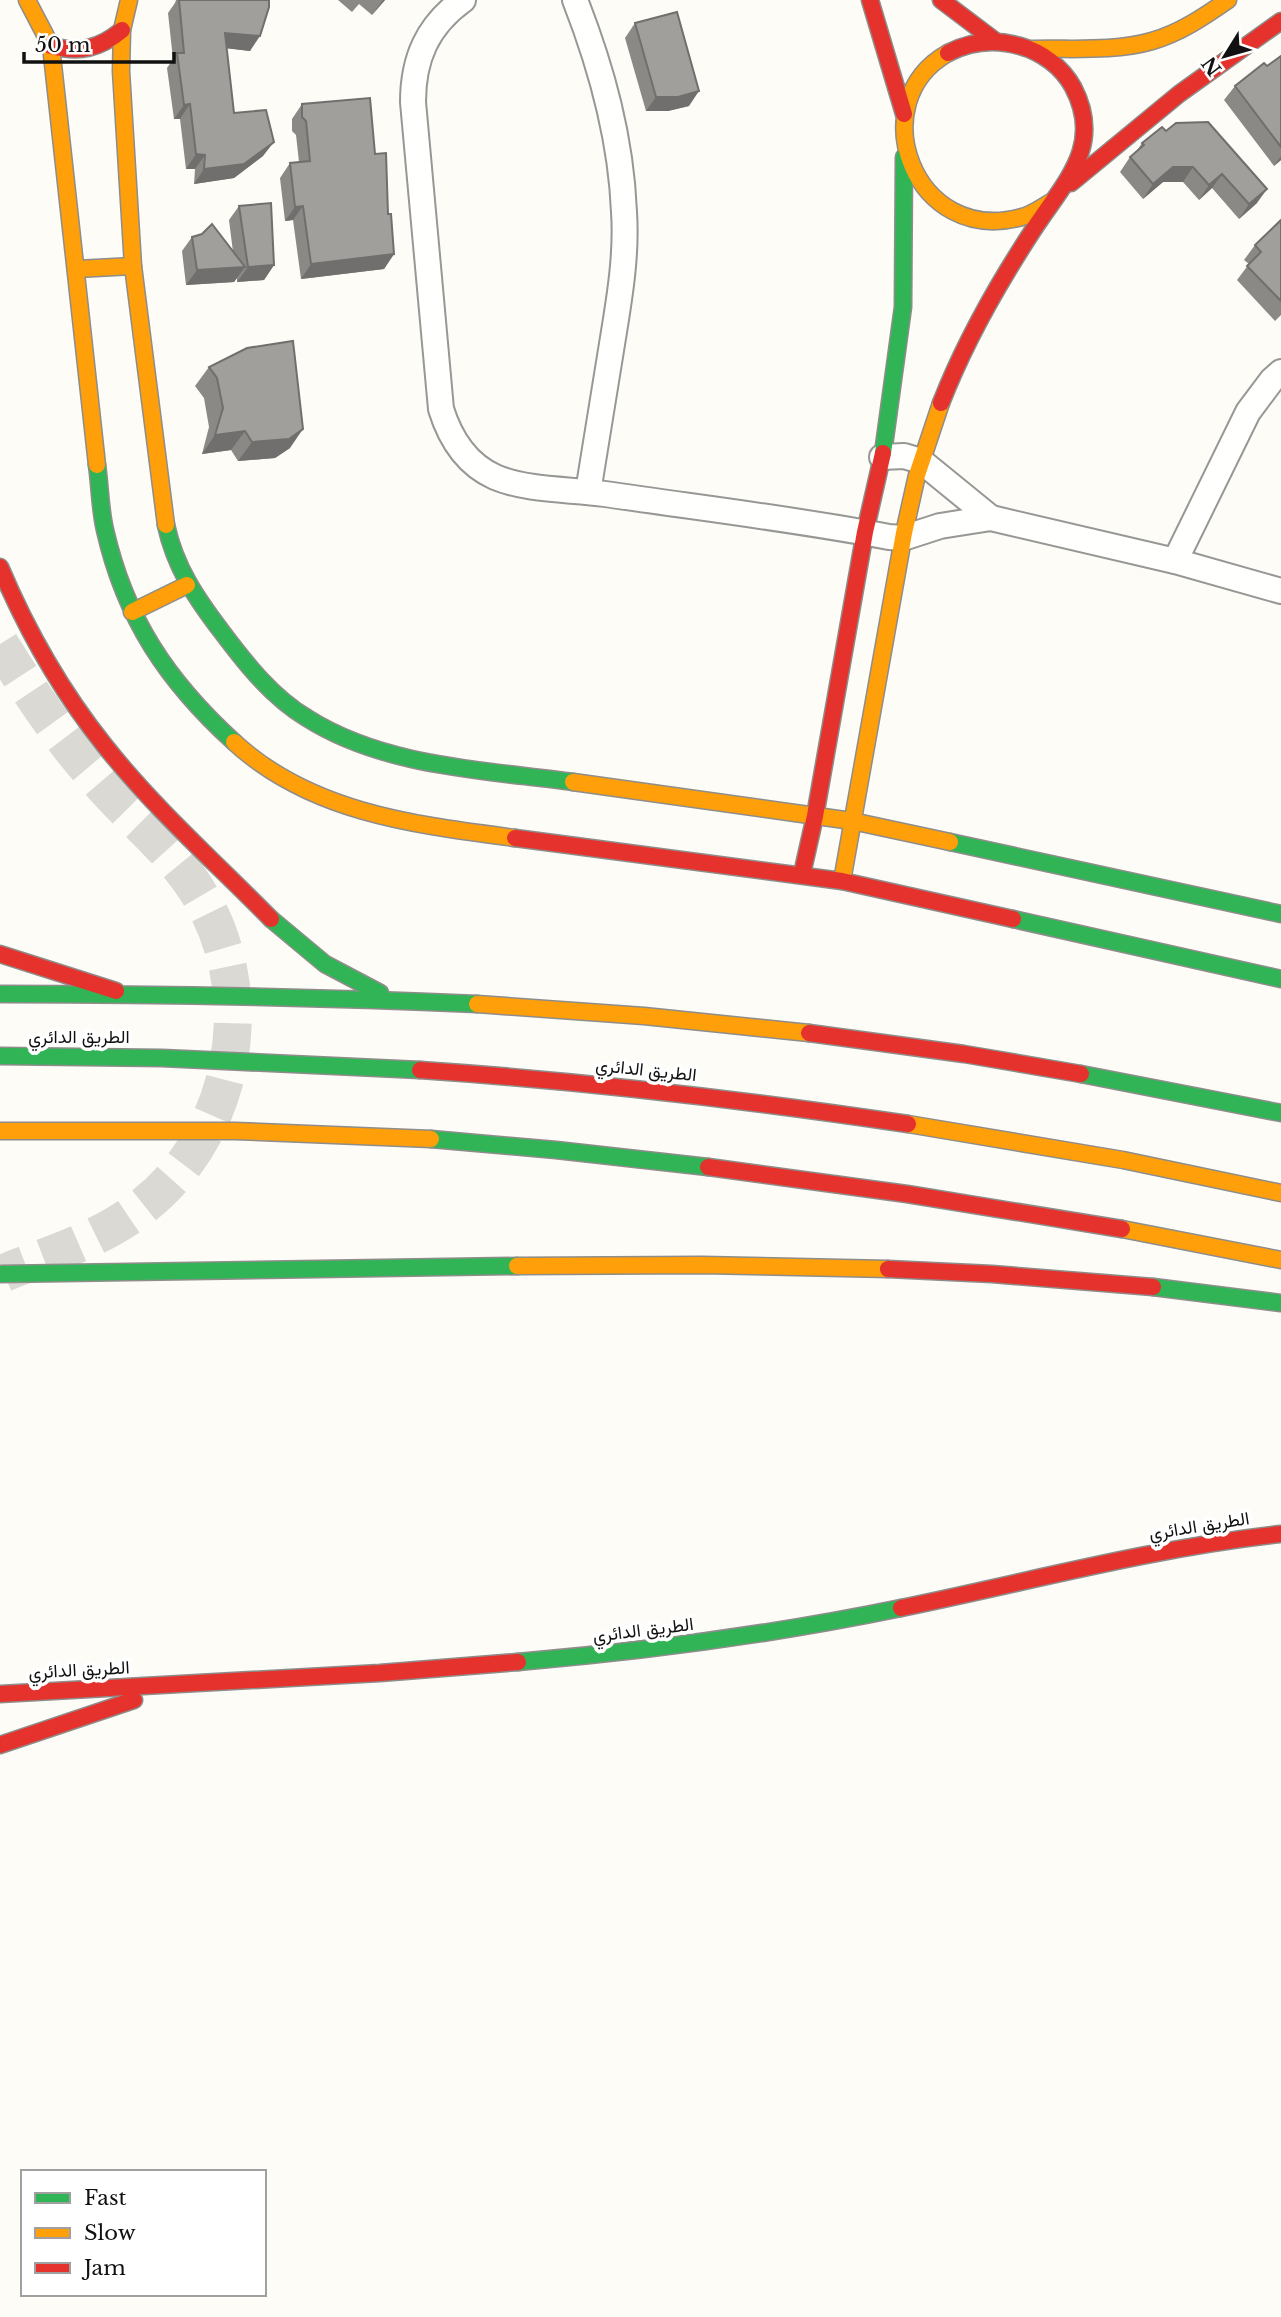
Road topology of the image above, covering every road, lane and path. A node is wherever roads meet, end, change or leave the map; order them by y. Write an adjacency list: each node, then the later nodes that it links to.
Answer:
1 (27, 0): 11 (main road)
2 (129, 0): 9 (main road)
3 (463, 0): 22 (street)
4 (575, 0): 22 (street)
5 (870, 0): 13 (main road)
6 (941, 0): 10 (main road)
7 (1228, 0): 12 (main road)
8 (1281, 21): 15 (main road)
9 (122, 30): 11 (main road); 17 (main road)
10 (994, 40): 12 (main road); 13 (main road)
11 (51, 46): 18 (main road)
12 (1033, 48): 15 (main road)
13 (904, 114): 14 (main road)
14 (904, 148): 16 (main road); 20 (main road)
15 (1066, 187): 16 (main road)
16 (1051, 202): 21 (main road)
17 (133, 266): 18 (main road); 28 (main road)
18 (77, 269): 30 (main road)
19 (1281, 372): 26 (street)
20 (882, 457): 21 (street); 24 (main road)
21 (921, 461): 23 (street); 25 (main road)
22 (588, 492): 24 (street)
23 (991, 518): 25 (street); 26 (street)
24 (865, 532): 25 (street); 31 (main road)
25 (903, 538): 32 (main road)
26 (1175, 561): 29 (street)
27 (0, 567): 40 (main road)
28 (187, 584): 30 (main road); 31 (main road)
29 (1281, 590)
30 (132, 612): 33 (main road)
31 (815, 816): 32 (main road); 33 (main road)
32 (852, 821): 34 (main road); 35 (main road)
33 (802, 874): 34 (main road)
34 (842, 881): 37 (main road)
35 (1281, 914)
36 (0, 954): 38 (main road)
37 (1281, 979)
38 (122, 993): 39 (main road); 40 (main road)
39 (0, 994)
40 (395, 999): 42 (main road)
41 (0, 1056): 44 (main road, الطريق الدائري)
42 (1281, 1113)
43 (0, 1131): 45 (main road)
44 (1281, 1193)
45 (1281, 1260)
46 (0, 1274): 47 (main road)
47 (1281, 1303)
48 (1281, 1535): 49 (main road, الطريق الدائري)
49 (185, 1684): 50 (main road, الطريق الدائري); 51 (main road)
50 (0, 1694)
51 (0, 1745)

